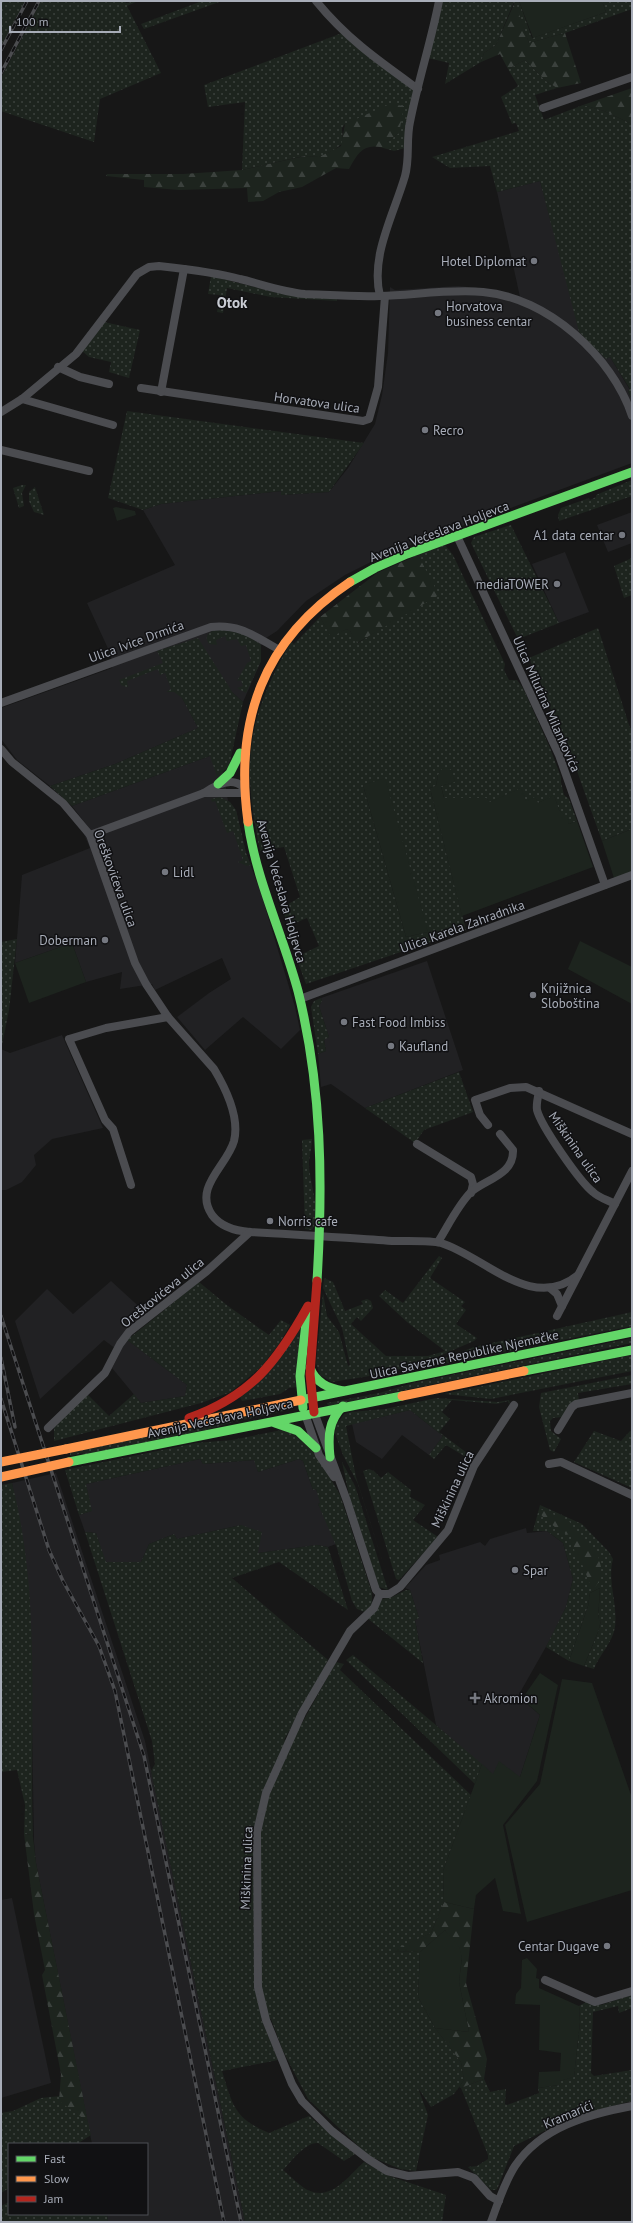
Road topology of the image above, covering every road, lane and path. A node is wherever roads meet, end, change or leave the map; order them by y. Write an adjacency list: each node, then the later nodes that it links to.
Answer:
1 (316, 1): 4 (street)
2 (439, 1): 4 (street, Horvatova ulica)
3 (632, 77): 5 (street)
4 (418, 89): 7 (street, Horvatova ulica)
5 (543, 108)
6 (184, 269): 7 (street); 8 (street); 11 (street)
7 (383, 296): 11 (street, Horvatova ulica); 14 (street)
8 (58, 367): 9 (street); 12 (street)
9 (110, 384)
10 (140, 388): 11 (street, Horvatova ulica)
11 (161, 392)
12 (22, 399): 13 (street); 15 (street)
13 (1, 412)
14 (632, 416)
15 (113, 425)
16 (1, 450): 17 (street)
17 (89, 472)
18 (632, 472): 19 (main road, Avenija Većeslava Holjevca)
19 (457, 536): 20 (main road, Avenija Većeslava Holjevca); 29 (street, Ulica Milutina Milankovića)
20 (278, 649): 21 (street, Ulica Ivice Drmića); 22 (main road, Avenija Većeslava Holjevca)
21 (1, 703)
22 (245, 741): 24 (main road); 25 (main road, Avenija Većeslava Holjevca)
23 (1, 749): 27 (street, Oreškovićeva ulica)
24 (218, 784): 25 (street); 26 (street)
25 (243, 790): 26 (street); 30 (main road, Avenija Većeslava Holjevca)
26 (204, 793): 27 (street)
27 (90, 836): 31 (street, Oreškovićeva ulica)
28 (632, 875): 29 (street, Ulica Karela Zahradnika)
29 (605, 885): 30 (street, Ulica Karela Zahradnika)
30 (300, 999): 42 (main road, Avenija Većeslava Holjevca)
31 (168, 1017): 38 (street); 41 (street, Oreškovićeva ulica)
32 (539, 1091): 33 (street, Miškinina ulica); 35 (street, Miškinina ulica); 40 (street, Miškinina ulica)
33 (488, 1125)
34 (500, 1134): 39 (street)
35 (632, 1134)
36 (417, 1144): 39 (street)
37 (632, 1171): 40 (street)
38 (131, 1185)
39 (471, 1193): 43 (street)
40 (615, 1204): 44 (street)
41 (250, 1232): 42 (street, Oreškovićeva ulica); 60 (street, Oreškovićeva ulica)
42 (320, 1236): 43 (street, Oreškovićeva ulica); 45 (main road, Avenija Većeslava Holjevca)
43 (438, 1242): 46 (street, Oreškovićeva ulica)
44 (578, 1275): 46 (street, Oreškovićeva ulica); 48 (street)
45 (316, 1281): 47 (main road, Avenija Većeslava Holjevca); 52 (main road, Avenija Većeslava Holjevca)
46 (550, 1288): 48 (street)
47 (308, 1306): 55 (main road, Avenija Većeslava Holjevca); 62 (main road)
48 (562, 1306): 49 (street)
49 (557, 1316)
50 (632, 1332): 53 (main road, Ulica Savezne Republike Njemačke)
51 (632, 1350): 57 (main road, Ulica Savezne Republike Njemačke)
52 (309, 1366): 53 (main road); 55 (main road, Avenija Većeslava Holjevca)
53 (349, 1392): 55 (main road, Ulica Savezne Republike Njemačke)
54 (632, 1393): 61 (street)
55 (307, 1400): 58 (main road); 62 (main road, Avenija Većeslava Holjevca)
56 (514, 1405): 70 (street, Miškinina ulica)
57 (343, 1406): 58 (main road, Ulica Savezne Republike Njemačke); 64 (main road)
58 (309, 1413): 59 (main road, Avenija Većeslava Holjevca); 63 (street); 64 (street)
59 (264, 1422): 63 (main road); 67 (main road, Avenija Većeslava Holjevca, bridge)
60 (48, 1428)
61 (558, 1430)
62 (149, 1432): 65 (main road, Avenija Većeslava Holjevca, bridge)
63 (316, 1448): 68 (street)
64 (330, 1457): 68 (street)
65 (1, 1462)
66 (549, 1464): 69 (street)
67 (1, 1476)
68 (341, 1487): 70 (street)
69 (632, 1495)
70 (380, 1594): 74 (street, Miškinina ulica)
71 (545, 1980): 72 (street)
72 (632, 1991)
73 (632, 2106): 74 (street, Kramarići)
74 (499, 2201): 75 (street, Kramarići)
75 (491, 2222)

